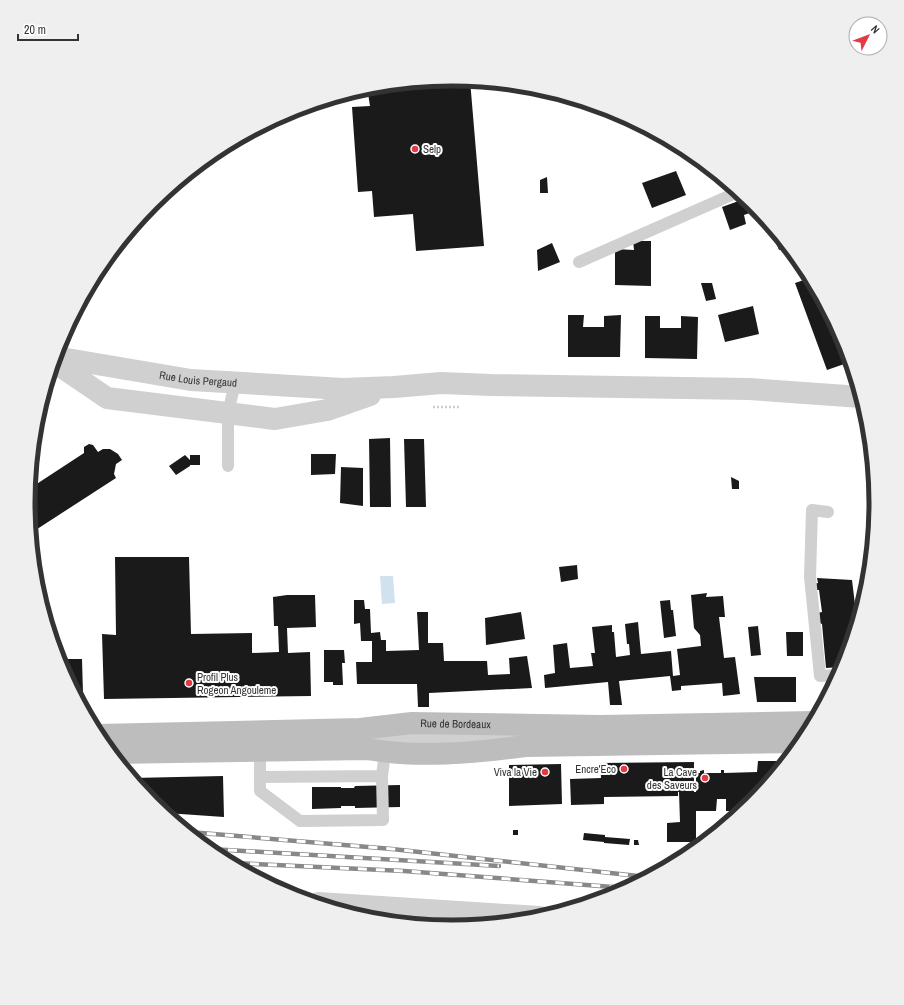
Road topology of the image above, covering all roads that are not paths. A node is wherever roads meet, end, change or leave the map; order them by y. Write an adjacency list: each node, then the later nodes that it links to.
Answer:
1 (733, 194): 2 (lane)
2 (579, 262)
3 (61, 358): 5 (street, Rue Louis Pergaud)
4 (58, 365): 10 (street)
5 (235, 383): 7 (street, Rue Louis Pergaud); 10 (lane)
6 (394, 387): 7 (street, Rue Louis Pergaud); 8 (street); 9 (street)
7 (343, 389): 9 (street)
8 (855, 397)
9 (327, 410): 10 (street)
10 (228, 413): 11 (lane)
11 (228, 466)
12 (828, 512): 13 (lane)
13 (831, 675)
14 (806, 722): 15 (main road, Rue de Bordeaux)
15 (105, 734)
16 (770, 742): 17 (main road); 18 (lane); 20 (main road)
17 (793, 742)
18 (111, 743)
19 (260, 750): 20 (main road); 21 (main road); 23 (lane)
20 (386, 752): 22 (lane)
21 (119, 753)
22 (382, 776): 23 (lane); 23 (lane)
23 (260, 777)
24 (343, 905): 25 (street)
25 (510, 915)

